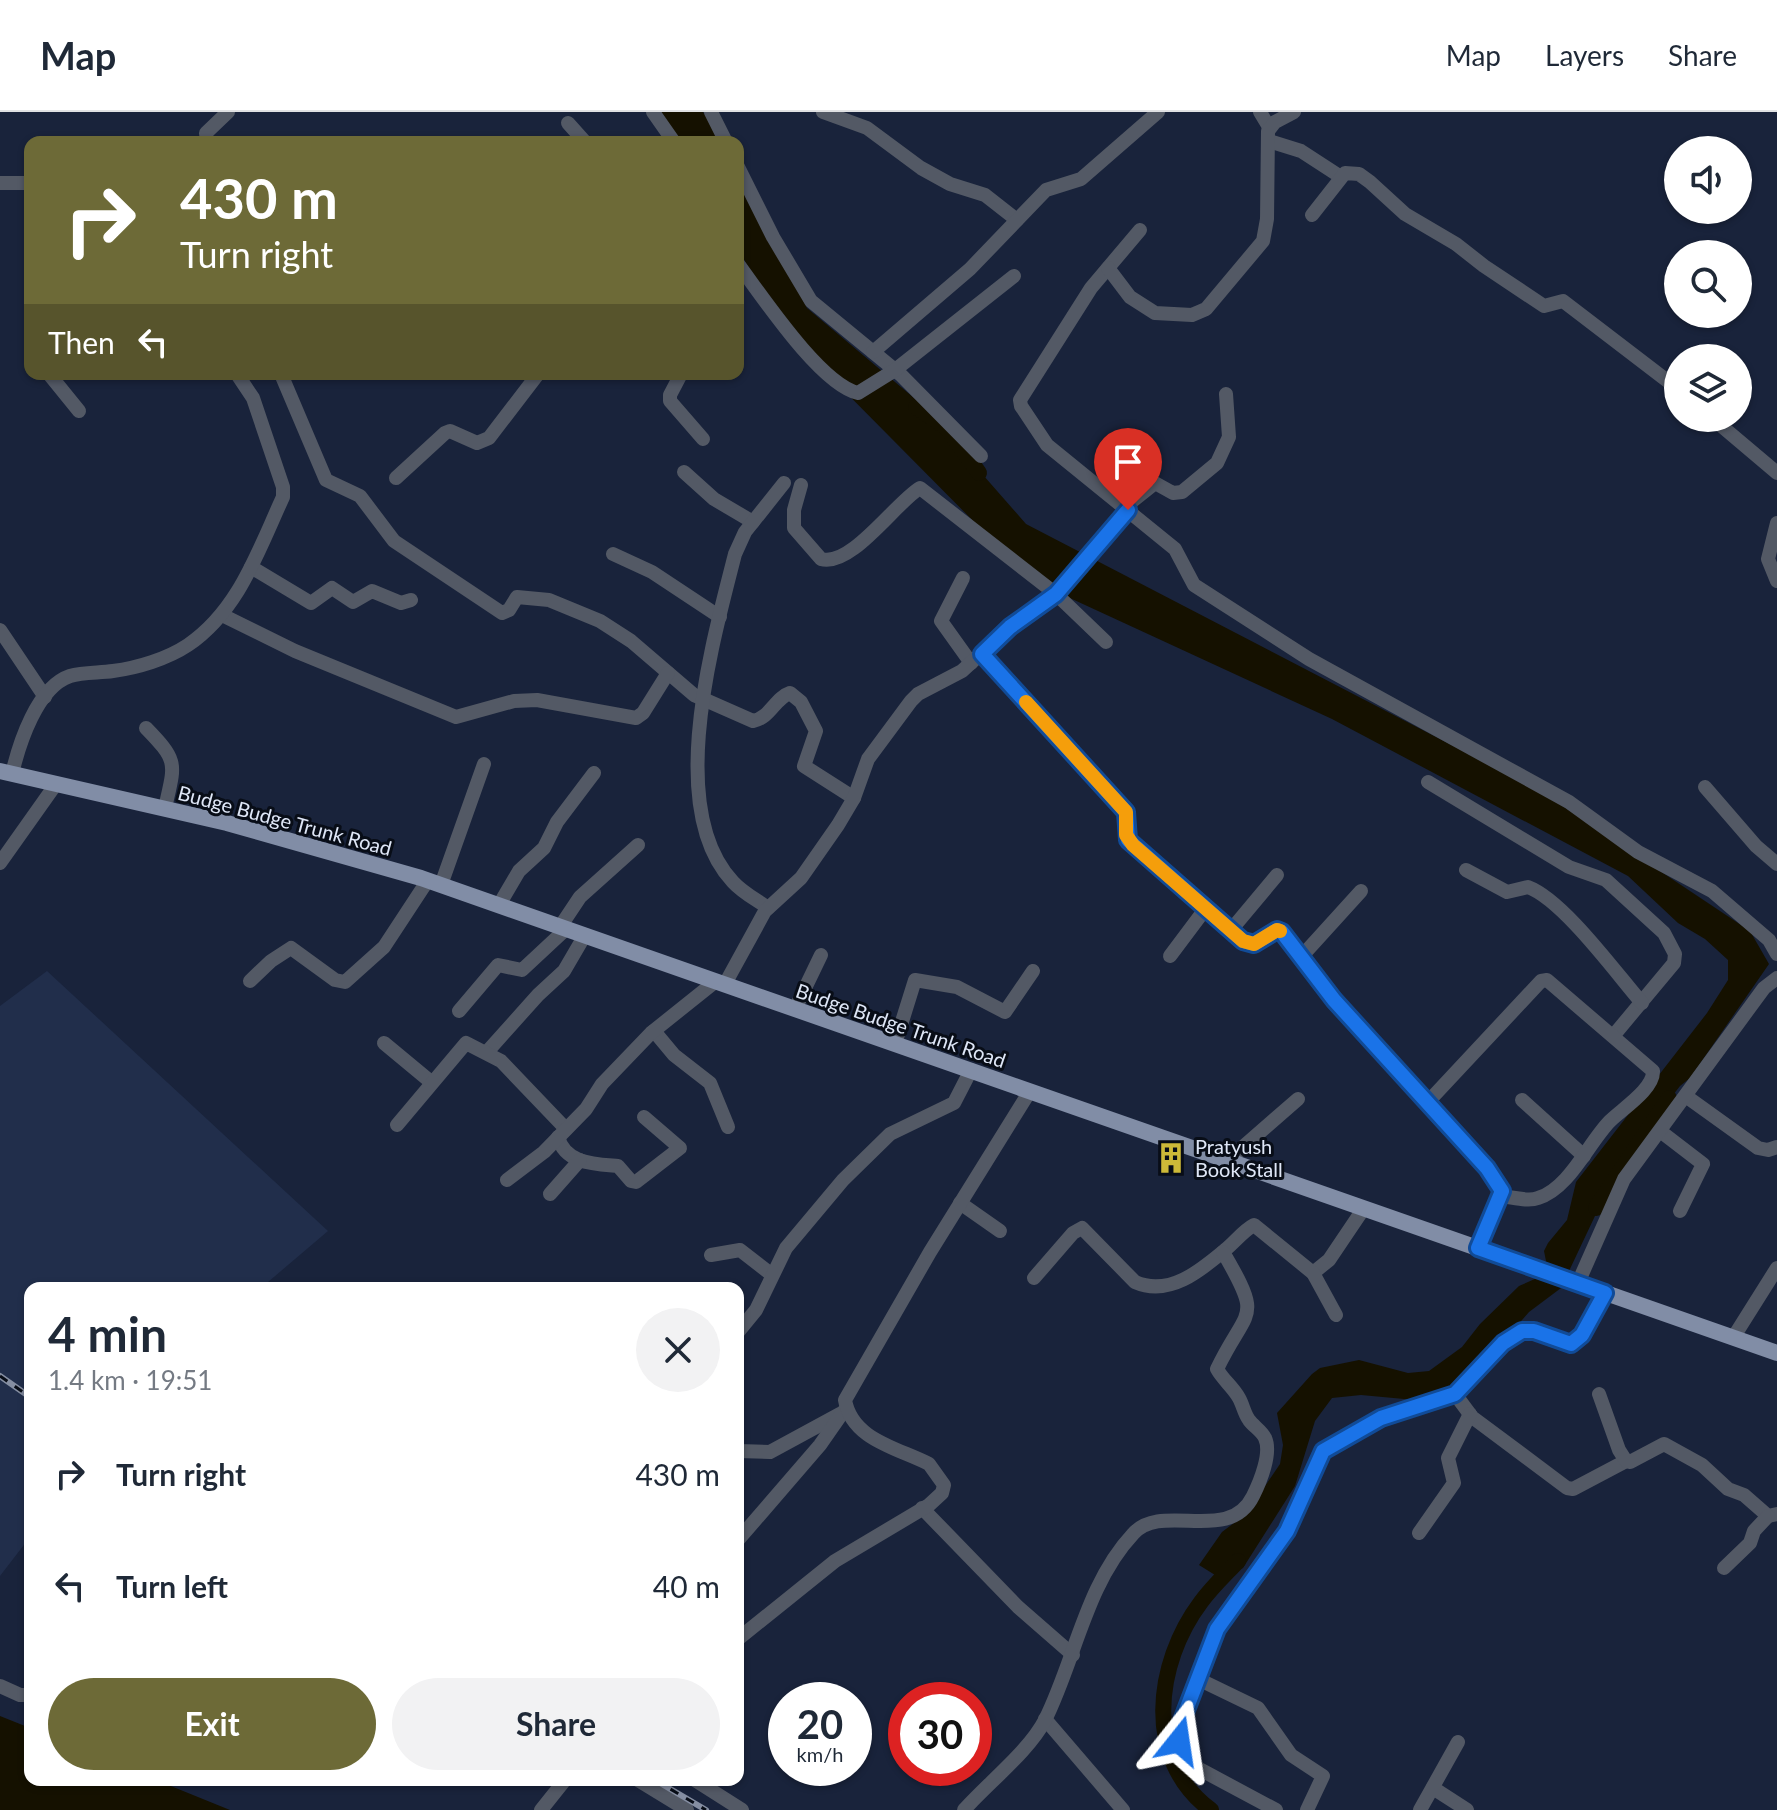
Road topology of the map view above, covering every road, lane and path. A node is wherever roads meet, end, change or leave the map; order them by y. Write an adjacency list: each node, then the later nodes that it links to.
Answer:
1 (228, 112): 10 (street)
2 (653, 112): 12 (street)
3 (711, 112): 13 (street)
4 (823, 112): 19 (street)
5 (1158, 112): 19 (street)
6 (1260, 112): 9 (street)
7 (1294, 112): 9 (street)
8 (568, 123): 11 (street)
9 (1269, 134): 14 (street); 21 (street)
10 (206, 136)
11 (580, 136)
12 (670, 136)
13 (723, 136)
14 (1341, 177): 18 (street); 26 (street)
15 (744, 178): 24 (street)
16 (0, 183): 17 (street)
17 (24, 183)
18 (1312, 215)
19 (1017, 220): 24 (street)
20 (1140, 230): 21 (street)
21 (1108, 268): 42 (street)
22 (744, 272): 25 (street)
23 (1014, 276): 25 (street)
24 (873, 352): 25 (street)
25 (894, 371): 36 (street)
26 (1664, 379)
27 (54, 380): 33 (street)
28 (241, 380): 46 (street)
29 (284, 380): 56 (street)
30 (533, 380): 39 (street)
31 (678, 380): 35 (street)
32 (1226, 394): 42 (street)
33 (79, 411)
34 (1729, 432): 38 (street)
35 (703, 439)
36 (981, 456)
37 (684, 472): 43 (street)
38 (1777, 473)
39 (396, 478)
40 (784, 483): 43 (street)
41 (801, 485): 49 (street)
42 (1127, 509): 49 (street); 81 (street)
43 (753, 522): 52 (street)
44 (1777, 523): 48 (street)
45 (613, 554): 52 (street)
46 (251, 567): 50 (street); 51 (street)
47 (963, 578): 55 (street)
48 (1777, 581)
49 (1058, 592): 54 (street); 55 (street)
50 (411, 600)
51 (222, 615): 56 (street); 57 (street)
52 (720, 617): 58 (street)
53 (0, 630): 57 (street)
54 (1106, 642)
55 (977, 658): 66 (street); 77 (street)
56 (668, 673): 58 (street)
57 (45, 697): 61 (street)
58 (702, 698): 66 (street); 76 (street)
59 (146, 728): 67 (street)
60 (484, 764): 73 (street)
61 (6, 772): 64 (main road, Budge Budge Trunk Road)
62 (594, 773): 75 (street)
63 (1428, 782): 89 (street)
64 (56, 784): 67 (main road, Budge Budge Trunk Road); 69 (street)
65 (1705, 787): 70 (street)
66 (854, 798): 76 (street)
67 (165, 808): 73 (main road, Budge Budge Trunk Road)
68 (638, 845): 78 (street)
69 (0, 863)
70 (1777, 864)
71 (1466, 870): 89 (street)
72 (1277, 875): 79 (street)
73 (434, 883): 75 (main road, Budge Budge Trunk Road); 87 (street)
74 (1361, 891): 84 (street)
75 (499, 905): 78 (main road, Budge Budge Trunk Road)
76 (768, 908): 88 (street)
77 (1206, 908): 79 (street); 83 (street)
78 (563, 928): 80 (main road, Budge Budge Trunk Road); 91 (street)
79 (1231, 930): 84 (street)
80 (585, 935): 88 (main road, Budge Budge Trunk Road); 96 (street)
81 (1777, 954)
82 (821, 955): 90 (street)
83 (1170, 956)
84 (1302, 956): 103 (street)
85 (1033, 971): 95 (street)
86 (1777, 978): 100 (street)
87 (250, 981)
88 (720, 983): 90 (main road, Budge Budge Trunk Road); 92 (street)
89 (1642, 1003): 93 (street)
90 (795, 1009): 95 (main road, Budge Budge Trunk Road)
91 (459, 1011)
92 (654, 1031): 106 (street); 108 (street)
93 (1614, 1035): 103 (street); 110 (street)
94 (384, 1043): 98 (street)
95 (895, 1044): 97 (main road, Budge Budge Trunk Road)
96 (487, 1052): 98 (street); 108 (street)
97 (971, 1070): 99 (main road, Budge Budge Trunk Road); 125 (street)
98 (431, 1082): 105 (street)
99 (1030, 1091): 112 (main road, Budge Budge Trunk Road); 116 (street)
100 (1687, 1097): 107 (street); 109 (street)
101 (1298, 1099): 112 (street)
102 (1522, 1100): 110 (street)
103 (1427, 1103): 115 (street)
104 (644, 1117): 111 (street)
105 (397, 1125)
106 (728, 1127)
107 (1660, 1131): 118 (street); 127 (street)
108 (562, 1133): 111 (street); 113 (street)
109 (1777, 1147)
110 (1584, 1156): 115 (street)
111 (580, 1160): 114 (street)
112 (1228, 1160): 117 (main road, Budge Budge Trunk Road)
113 (507, 1180)
114 (550, 1194)
115 (1501, 1196): 120 (street)
116 (960, 1203): 119 (street); 135 (street)
117 (1364, 1208): 120 (main road, Budge Budge Trunk Road); 124 (street)
118 (1680, 1211)
119 (1000, 1231)
120 (1478, 1248): 127 (main road, Budge Budge Trunk Road)
121 (1223, 1252): 124 (street); 126 (street); 145 (street)
122 (711, 1255): 125 (street)
123 (1777, 1268): 131 (street)
124 (1313, 1273): 129 (street)
125 (771, 1274): 130 (street)
126 (1034, 1278)
127 (1572, 1281): 128 (main road, Budge Budge Trunk Road)
128 (1605, 1293): 131 (main road, Budge Budge Trunk Road); 133 (street)
129 (1336, 1315)
130 (744, 1325)
131 (1733, 1338): 132 (main road, Budge Budge Trunk Road)
132 (1777, 1353)
133 (1455, 1394): 136 (street); 146 (street)
134 (1599, 1394): 138 (street)
135 (845, 1411): 137 (street); 139 (street); 141 (street)
136 (1470, 1414): 138 (street); 142 (street)
137 (744, 1451)
138 (1626, 1461): 140 (street)
139 (922, 1508): 144 (street); 145 (street)
140 (1773, 1515): 143 (street)
141 (744, 1533)
142 (1419, 1533)
143 (1724, 1568)
144 (744, 1634)
145 (1073, 1655): 149 (street)
146 (1198, 1679): 160 (street); 161 (street)
147 (0, 1686): 148 (street)
148 (24, 1695)
149 (1045, 1719): 158 (street); 159 (street)
150 (1458, 1742): 154 (street)
151 (560, 1786): 155 (street)
152 (648, 1786): 156 (street)
153 (704, 1786): 157 (street)
154 (1433, 1788): 162 (street); 163 (street)
155 (541, 1810)
156 (687, 1810)
157 (742, 1810)
158 (964, 1810)
159 (1123, 1810)
160 (1276, 1810)
161 (1307, 1810)
162 (1420, 1810)
163 (1467, 1810)

